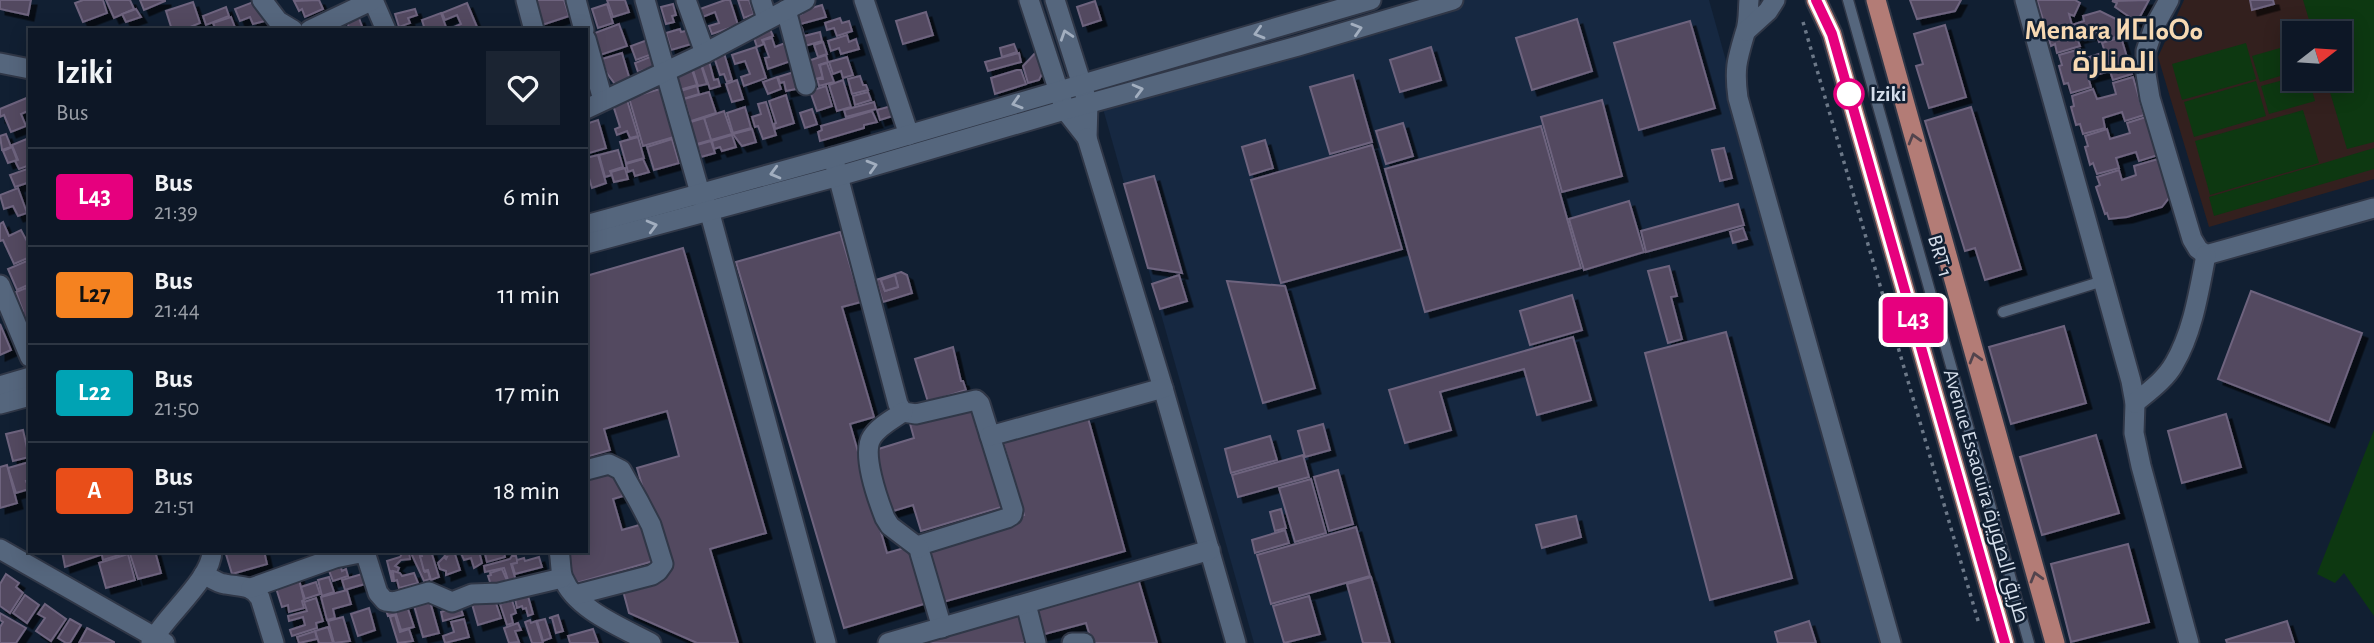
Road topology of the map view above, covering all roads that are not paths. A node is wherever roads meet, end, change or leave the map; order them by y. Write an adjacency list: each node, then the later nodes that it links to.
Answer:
1 (262, 0): 24 (street)
2 (373, 0): 25 (street); 26 (street)
3 (526, 0): 27 (street)
4 (576, 0): 28 (street)
5 (645, 0): 34 (street)
6 (686, 0): 30 (street)
7 (761, 0): 23 (street)
8 (805, 0): 22 (street)
9 (864, 0): 41 (street)
10 (1029, 0): 37 (street)
11 (1055, 0): 35 (street, one-way to 11)
12 (1371, 0): 21 (street)
13 (1453, 0): 38 (street, one-way to 13)
14 (1749, 0): 29 (street)
15 (1775, 0): 29 (street)
16 (1816, 0): 85 (main road, Avenue Essaouira طريق الصويرة)
17 (1848, 0): 86 (lane, BRT 1)
18 (1876, 0): 87 (main road, Avenue Essaouira طريق الصويرة, one-way to 18)
19 (2025, 0): 48 (street)
20 (2169, 0): 47 (street)
21 (1324, 7): 35 (street, one-way to 35)
22 (786, 10): 23 (street); 36 (street)
23 (767, 19): 30 (street)
24 (290, 28)
25 (314, 28)
26 (385, 28)
27 (533, 28)
28 (583, 28)
29 (1746, 31): 84 (street)
30 (705, 53): 34 (street)
31 (588, 54): 39 (street)
32 (0, 63): 33 (street)
33 (28, 69)
34 (664, 71): 39 (street); 44 (street)
35 (1082, 83): 37 (street); 38 (street)
36 (806, 85)
37 (1059, 90): 40 (street); 41 (street, one-way to 41)
38 (1088, 104): 40 (street); 42 (street)
39 (595, 105)
40 (1065, 110): 42 (street); 43 (street, one-way to 40)
41 (909, 135): 43 (street)
42 (1087, 138): 54 (street)
43 (836, 167): 44 (street); 58 (street)
44 (704, 202): 46 (street); 78 (street)
45 (2374, 208): 47 (street)
46 (588, 230)
47 (2206, 255): 56 (street)
48 (2103, 281): 50 (lane); 56 (street)
49 (0, 285): 51 (street)
50 (2003, 312)
51 (28, 352)
52 (28, 378): 53 (street)
53 (0, 386)
54 (1163, 388): 59 (street); 63 (street)
55 (28, 397): 57 (street)
56 (2135, 403): 88 (street)
57 (0, 404)
58 (903, 412): 59 (street); 61 (street)
59 (990, 436): 61 (street)
60 (588, 470): 72 (street)
61 (919, 548): 74 (street)
62 (0, 549): 75 (street)
63 (1210, 550): 73 (street); 83 (street)
64 (212, 553): 69 (street)
65 (355, 553): 68 (street)
66 (365, 553): 70 (street)
67 (559, 553): 70 (street)
68 (334, 555): 71 (street)
69 (204, 574): 71 (street); 75 (street)
70 (562, 578): 72 (street)
71 (251, 588): 76 (street)
72 (575, 595): 77 (street)
73 (1026, 604): 74 (street); 80 (street)
74 (942, 628): 79 (street)
75 (157, 641)
76 (274, 643)
77 (651, 643)
78 (825, 643)
79 (888, 643)
80 (1036, 643)
81 (1072, 643): 82 (street)
82 (1084, 643)
83 (1236, 643)
84 (1891, 643)
85 (2005, 643)
86 (2029, 643)
87 (2054, 643)
88 (2189, 643)

